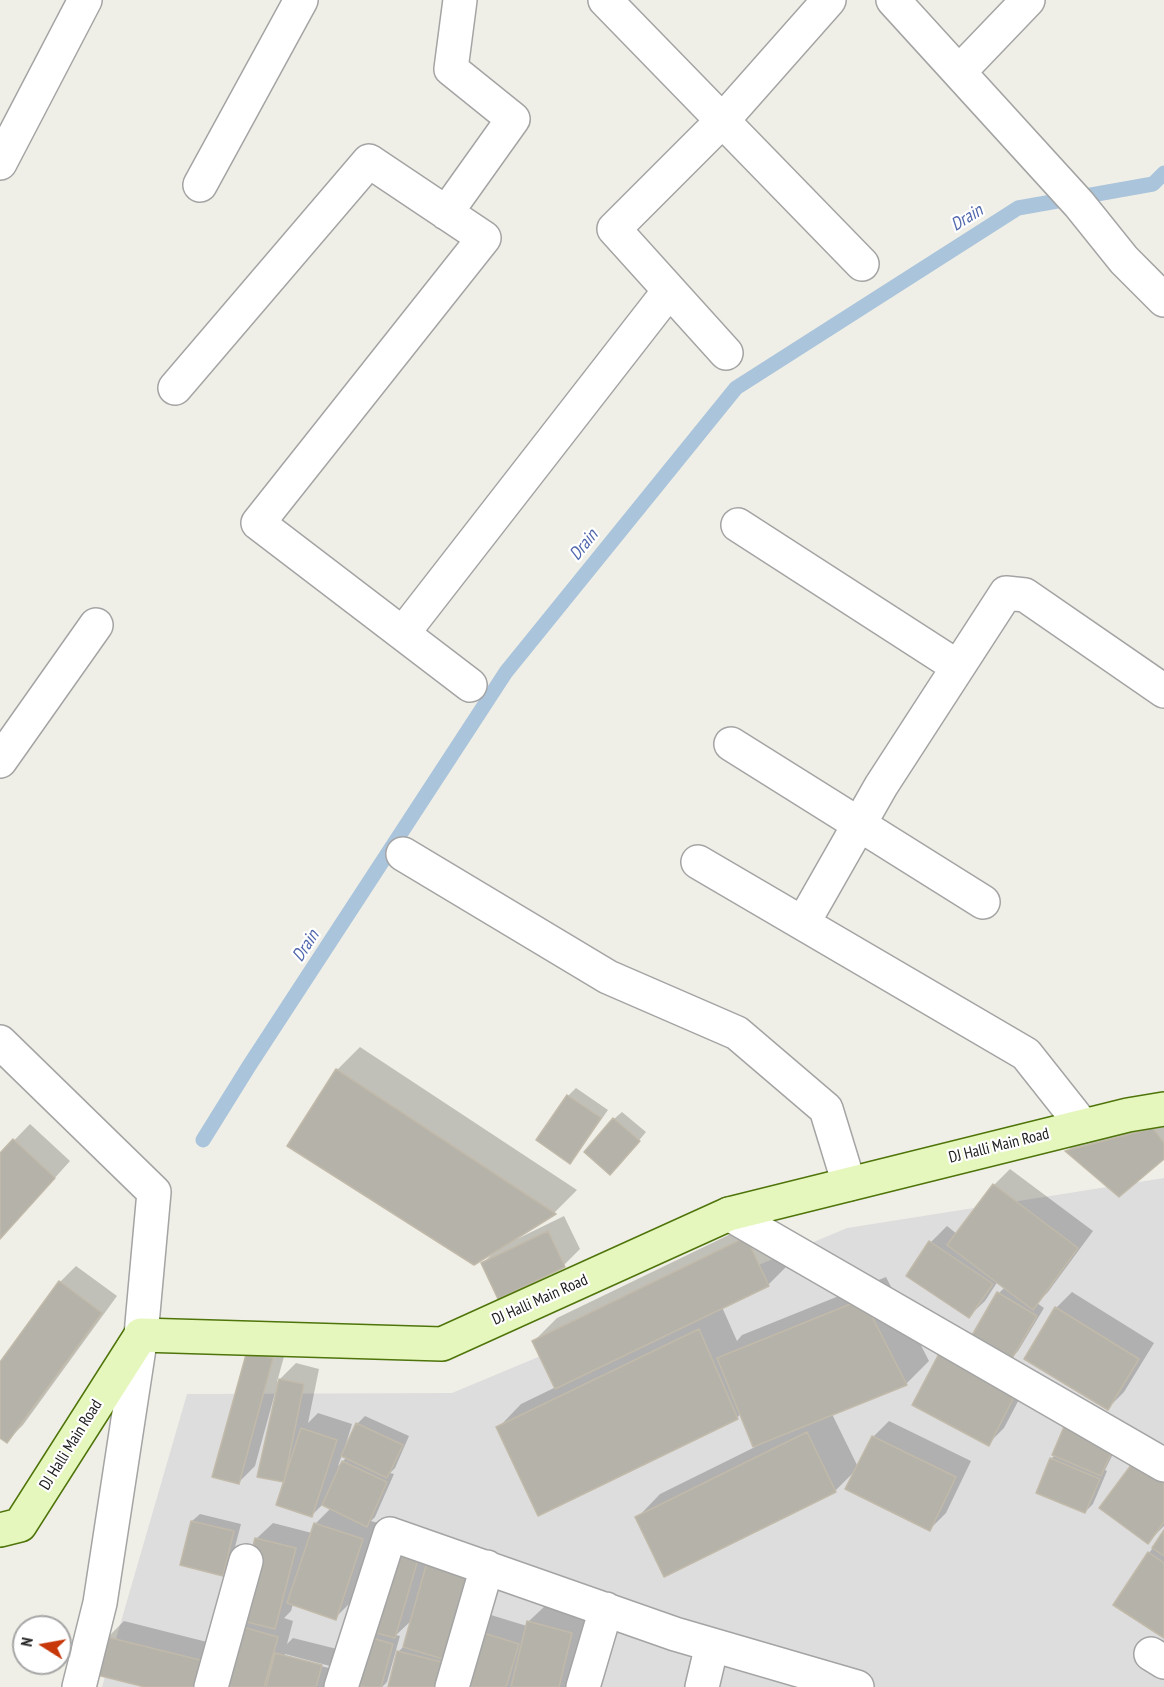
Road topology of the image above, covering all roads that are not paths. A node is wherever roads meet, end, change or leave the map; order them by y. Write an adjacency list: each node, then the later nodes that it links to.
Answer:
1 (85, 0): 10 (street)
2 (301, 0): 11 (street)
3 (460, 0): 12 (street)
4 (605, 0): 9 (street)
5 (829, 0): 9 (street)
6 (893, 0): 8 (street)
7 (1028, 0): 8 (street)
8 (959, 72): 15 (street)
9 (722, 121): 13 (street); 14 (street)
10 (0, 163)
11 (200, 185)
12 (446, 213): 17 (street); 20 (street)
13 (862, 264)
14 (669, 291): 16 (street); 20 (street)
15 (1164, 300)
16 (726, 353)
17 (175, 388)
18 (738, 525): 21 (street)
19 (96, 625): 25 (street)
20 (403, 633): 22 (street)
21 (958, 667): 23 (street); 26 (street)
22 (470, 685)
23 (1164, 691)
24 (731, 744): 26 (street)
25 (0, 760)
26 (860, 825): 29 (street); 30 (street)
27 (403, 854): 34 (street)
28 (698, 862): 30 (street)
29 (983, 902)
30 (803, 923): 33 (street)
31 (0, 1042): 36 (street)
32 (1164, 1109): 33 (street, DJ Halli Main Road)
33 (1083, 1126): 34 (street, DJ Halli Main Road)
34 (849, 1184): 35 (street, DJ Halli Main Road)
35 (729, 1214): 36 (street, DJ Halli Main Road); 37 (street)
36 (141, 1335): 38 (street, DJ Halli Main Road); 43 (street)
37 (1164, 1465)
38 (0, 1530)
39 (246, 1561): 44 (street)
40 (487, 1567): 41 (street); 45 (street); 46 (street)
41 (606, 1609): 42 (street); 47 (street)
42 (712, 1645): 48 (street); 49 (street)
43 (79, 1687)
44 (211, 1687)
45 (341, 1687)
46 (452, 1687)
47 (583, 1687)
48 (702, 1687)
49 (857, 1687)

